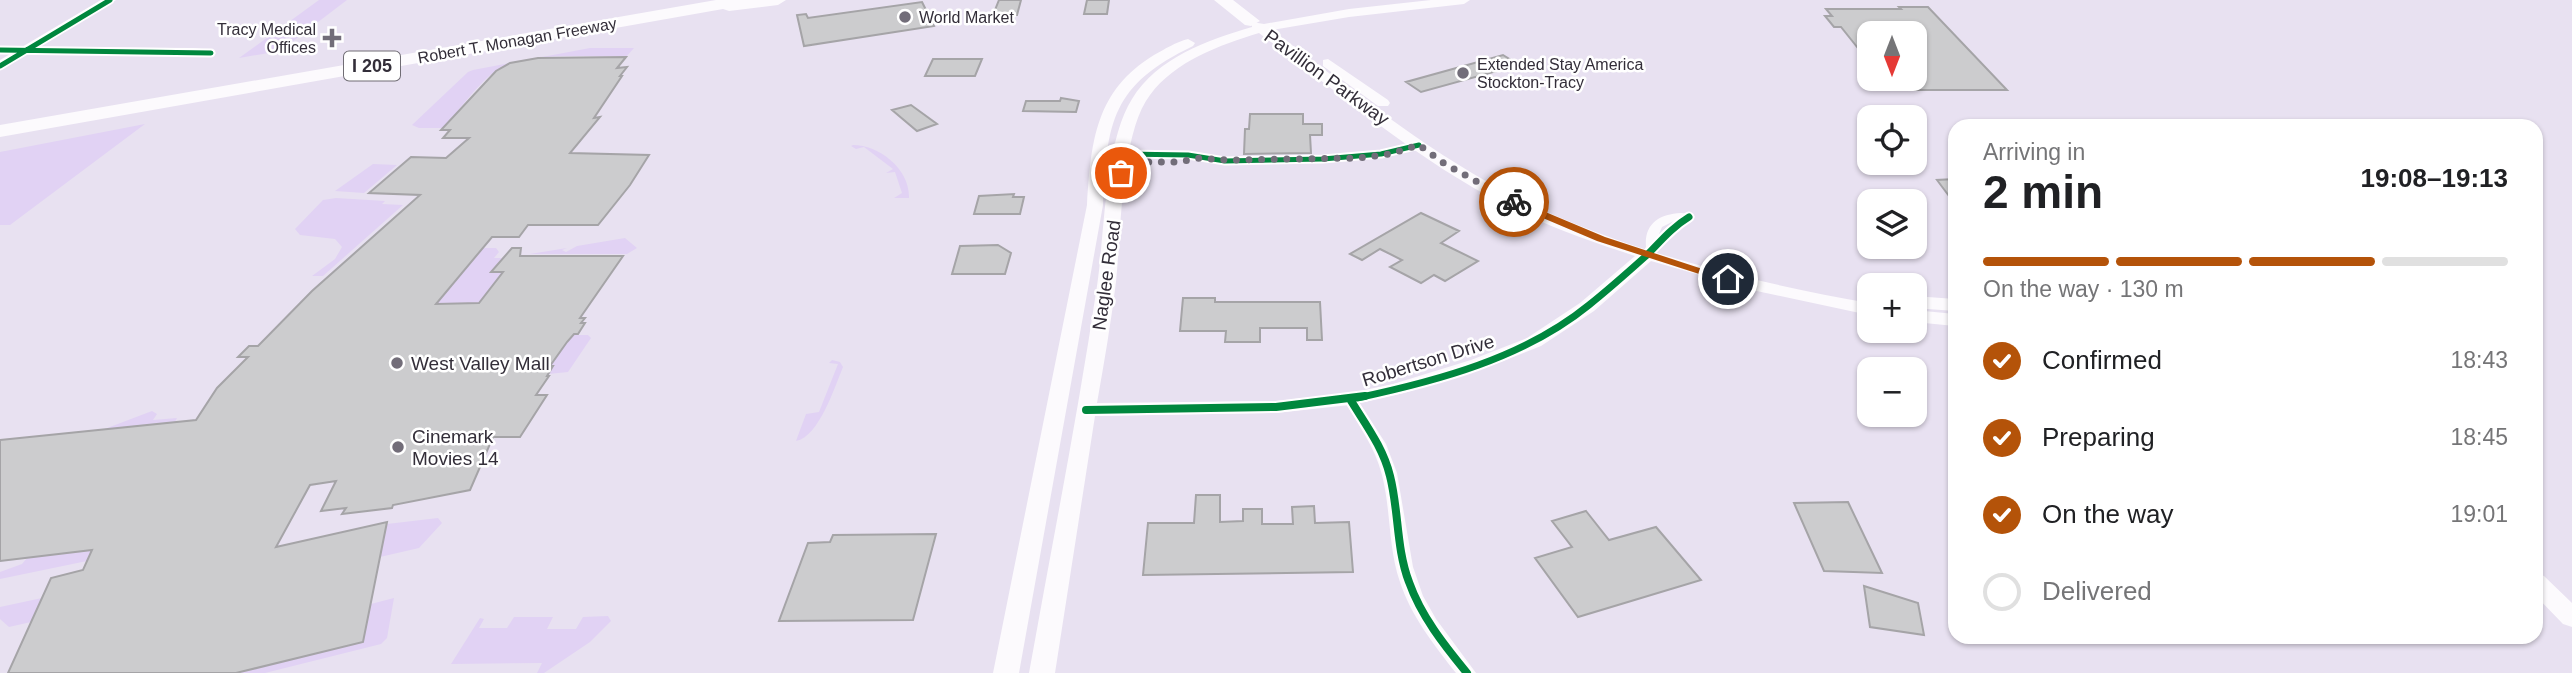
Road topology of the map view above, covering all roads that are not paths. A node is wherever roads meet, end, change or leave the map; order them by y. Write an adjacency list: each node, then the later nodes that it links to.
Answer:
1 (92, 0): 13 (main road)
2 (110, 0): 12 (main road)
3 (658, 0): 16 (highway, Robert T. Monagan Freeway / I 205)
4 (744, 0): 10 (highway, Robert T. Monagan Freeway / I 205)
5 (778, 0): 10 (highway)
6 (1222, 0): 11 (highway)
7 (1249, 0): 11 (highway)
8 (1401, 0): 11 (main road, Naglee Road)
9 (1464, 0): 11 (main road, Naglee Road)
10 (693, 9): 17 (highway, Robert T. Monagan Freeway / I 205)
11 (1266, 23): 18 (main road, Pavillion Parkway); 19 (main road, Naglee Road); 20 (main road, Pavillion Parkway); 31 (main road, Naglee Road)
12 (25, 50): 13 (street); 14 (street); 15 (main road)
13 (3, 52)
14 (211, 53)
15 (0, 66)
16 (0, 114)
17 (0, 131)
18 (1416, 142): 19 (street); 20 (main road, Pavillion Parkway)
19 (1123, 158): 28 (main road, Naglee Road)
20 (1650, 250): 21 (main road, Pavillion Parkway); 24 (main road, Pavillion Parkway); 27 (main road, Robertson Drive)
21 (1857, 294)
22 (1927, 303): 23 (main road)
23 (1948, 304)
24 (1857, 307)
25 (1927, 317): 26 (main road)
26 (1948, 319)
27 (1350, 399): 28 (main road, Robertson Drive); 33 (street)
28 (1086, 410): 32 (main road, Naglee Road)
29 (2543, 589): 30 (main road)
30 (2572, 618)
31 (1006, 673)
32 (1042, 673)
33 (1467, 673)

